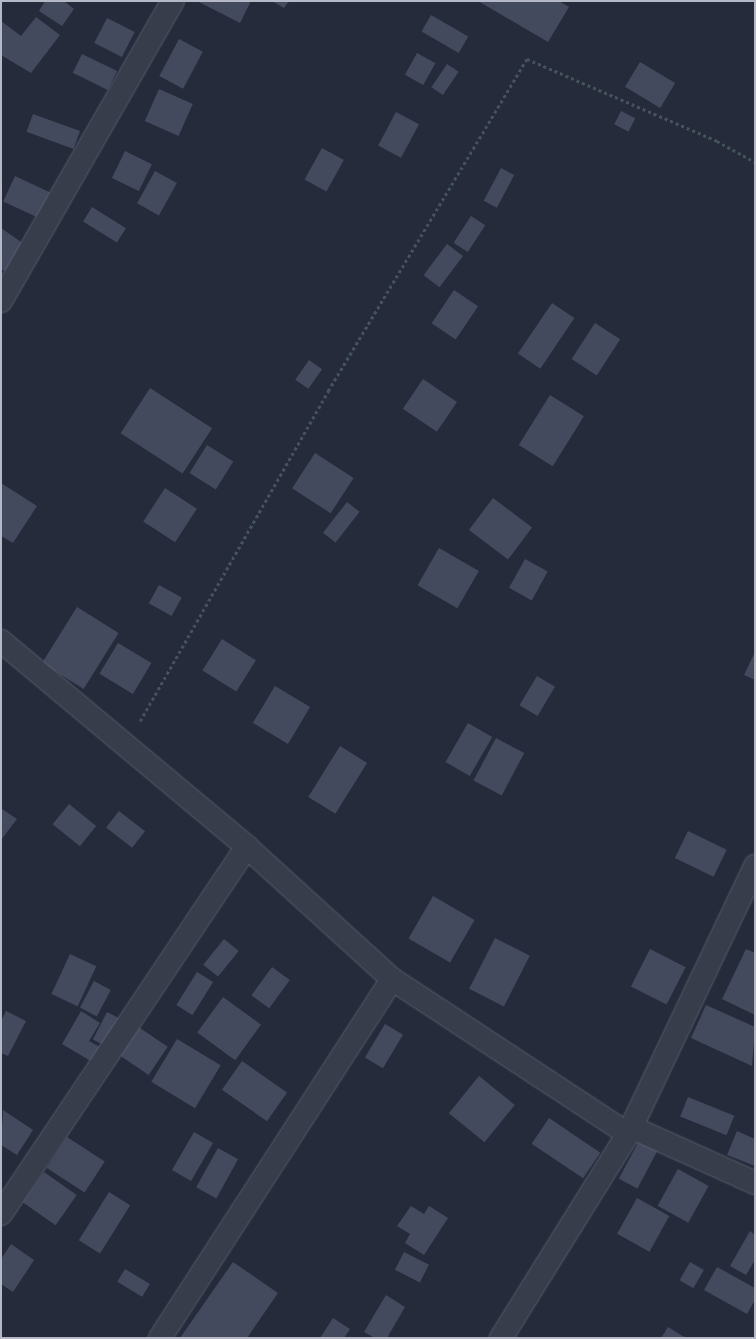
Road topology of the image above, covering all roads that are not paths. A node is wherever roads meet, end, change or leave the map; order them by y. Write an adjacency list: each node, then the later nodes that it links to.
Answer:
1 (173, 1): 2 (street)
2 (1, 301)
3 (1, 641): 4 (street)
4 (247, 847): 6 (street); 9 (street)
5 (755, 866): 7 (street)
6 (392, 978): 7 (street); 10 (street)
7 (629, 1130): 8 (street); 11 (street)
8 (755, 1183)
9 (1, 1214)
10 (160, 1338)
11 (501, 1338)

